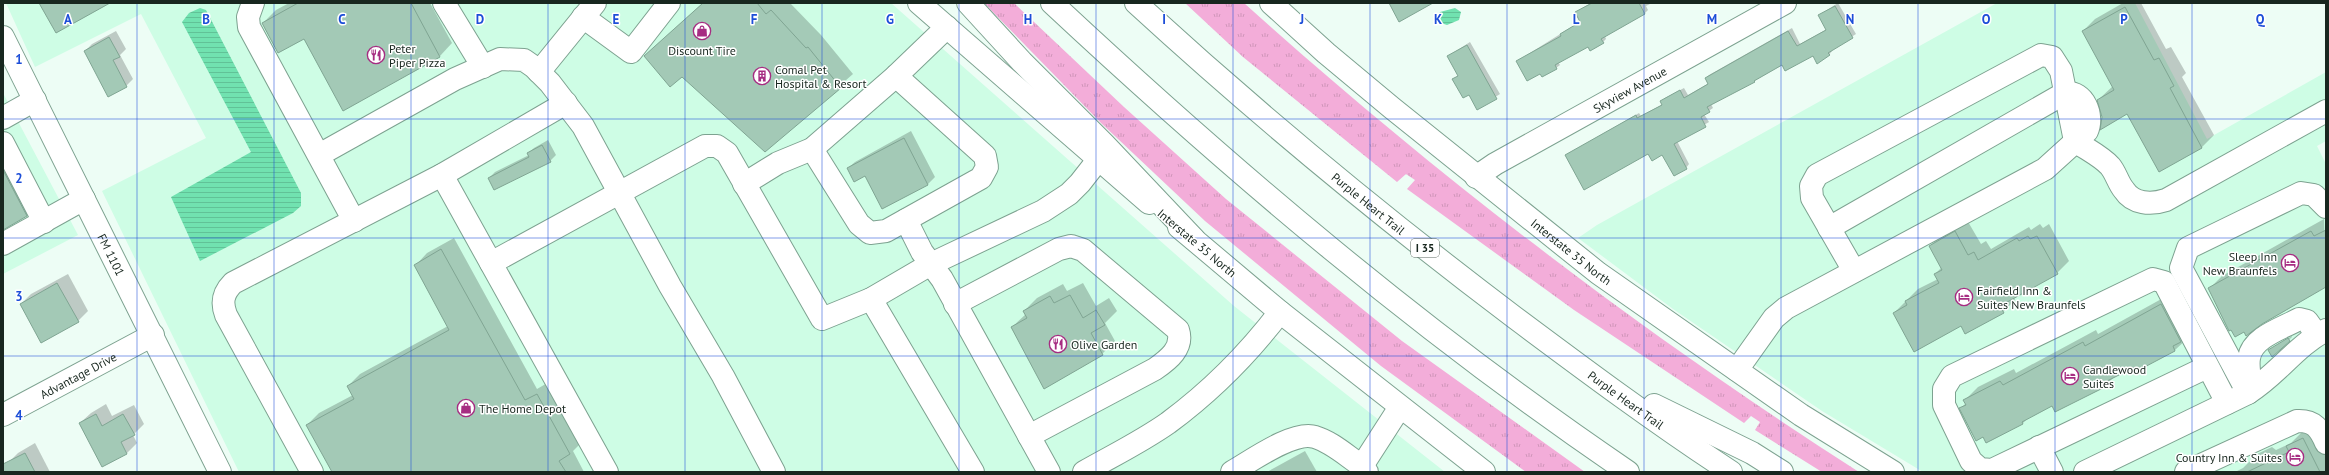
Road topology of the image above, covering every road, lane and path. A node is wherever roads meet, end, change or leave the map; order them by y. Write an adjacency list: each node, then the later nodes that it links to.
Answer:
1 (253, 3): 24 (main road)
2 (444, 3): 13 (main road)
3 (669, 3): 10 (main road)
4 (919, 3): 11 (main road, Interstate 35 North)
5 (968, 3): 36 (main road)
6 (1052, 3): 66 (main road)
7 (1136, 3): 48 (main road, Purple Heart Trail / I 35)
8 (1785, 3): 27 (main road, Skyview Avenue)
9 (1281, 6): 27 (main road, Interstate 35 North)
10 (589, 10): 14 (main road)
11 (947, 27): 15 (main road); 25 (main road, Interstate 35 North)
12 (6, 48): 17 (main road, FM 1101 / FM 1101)
13 (483, 67): 14 (main road); 24 (main road)
14 (540, 72): 18 (main road)
15 (896, 76): 23 (main road); 32 (main road)
16 (2065, 93): 21 (main road); 35 (main road); 35 (main road)
17 (36, 100): 20 (main road); 30 (main road, FM 1101 / FM 1101)
18 (566, 103): 26 (main road); 29 (main road)
19 (2326, 111): 21 (main road)
20 (3, 118)
21 (2075, 141): 40 (main road)
22 (3, 143): 34 (main road)
23 (812, 149): 28 (main road); 32 (main road)
24 (319, 155): 33 (main road)
25 (1098, 160): 36 (main road, Interstate 35 North); 39 (main road)
26 (442, 175): 33 (main road); 38 (main road)
27 (1476, 177): 47 (main road, Interstate 35 North)
28 (744, 184): 29 (main road); 41 (main road)
29 (620, 193): 38 (main road); 60 (main road)
30 (84, 199): 34 (main road); 45 (main road, FM 1101 / FM 1101)
31 (2326, 207): 49 (main road)
32 (906, 220): 39 (main road)
33 (354, 221): 58 (main road)
34 (44, 222): 37 (main road)
35 (1829, 228): 40 (main road)
36 (1194, 239): 43 (main road, Interstate 35 North)
37 (3, 244)
38 (491, 263): 59 (main road)
39 (931, 264): 41 (main road); 42 (main road)
40 (1854, 271): 47 (main road)
41 (871, 299): 61 (main road)
42 (955, 304): 53 (main road); 53 (main road)
43 (1280, 312): 51 (main road, Interstate 35 North); 63 (main road)
44 (2322, 333): 49 (main road); 49 (main road)
45 (153, 335): 52 (main road, Advantage Drive); 57 (main road, FM 1101 / FM 1101)
46 (2208, 367): 50 (main road); 55 (main road); 55 (main road)
47 (1737, 370): 69 (main road, Interstate 35 North)
48 (1591, 375): 67 (main road, Purple Heart Trail / I 35); 68 (main road)
49 (2248, 393): 50 (main road)
50 (2226, 403): 71 (main road)
51 (1400, 407): 56 (main road); 65 (main road, Interstate 35 North)
52 (3, 415)
53 (1029, 436): 62 (main road)
54 (2326, 443): 72 (main road)
55 (2039, 447): 70 (main road)
56 (1364, 469): 64 (main road)
57 (220, 472)
58 (312, 472)
59 (607, 472)
60 (774, 472)
61 (972, 472)
62 (1049, 472)
63 (1084, 472)
64 (1232, 472)
65 (1484, 472)
66 (1628, 472)
67 (1731, 472)
68 (1782, 472)
69 (1892, 472)
70 (2052, 472)
71 (2085, 472)
72 (2186, 472)

